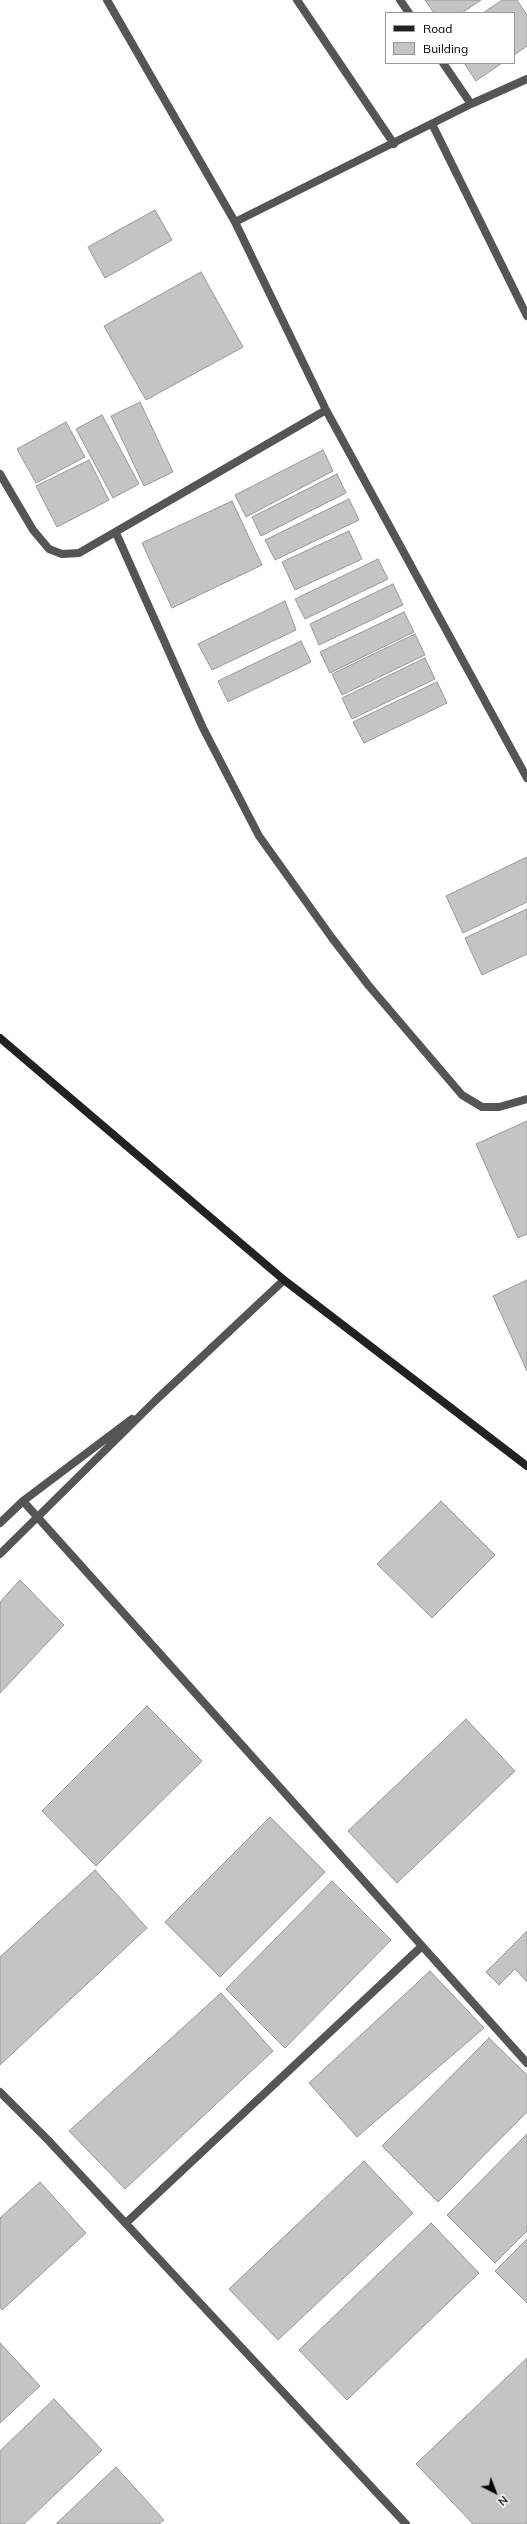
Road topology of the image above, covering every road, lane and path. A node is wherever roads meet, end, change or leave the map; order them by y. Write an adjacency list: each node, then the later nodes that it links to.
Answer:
1 (107, 0): 10 (street)
2 (297, 0): 9 (street)
3 (400, 0): 4 (street)
4 (408, 12)
5 (444, 64): 7 (street)
6 (527, 79): 7 (street)
7 (471, 104): 8 (street)
8 (432, 124): 9 (street); 11 (street)
9 (394, 144): 10 (street)
10 (235, 222): 12 (street)
11 (527, 316)
12 (326, 410): 14 (street); 15 (street)
13 (0, 474): 14 (street)
14 (116, 533): 17 (street)
15 (527, 778)
16 (0, 1038): 18 (street)
17 (527, 1099)
18 (284, 1280): 19 (street); 20 (street)
19 (156, 1400): 21 (street); 22 (street)
20 (527, 1466)
21 (23, 1501): 22 (street); 23 (street)
22 (39, 1518): 24 (street); 25 (street)
23 (0, 1522)
24 (0, 1554)
25 (422, 1946): 26 (street); 28 (street)
26 (527, 2063)
27 (0, 2092): 28 (street)
28 (126, 2223): 29 (street)
29 (406, 2524)

